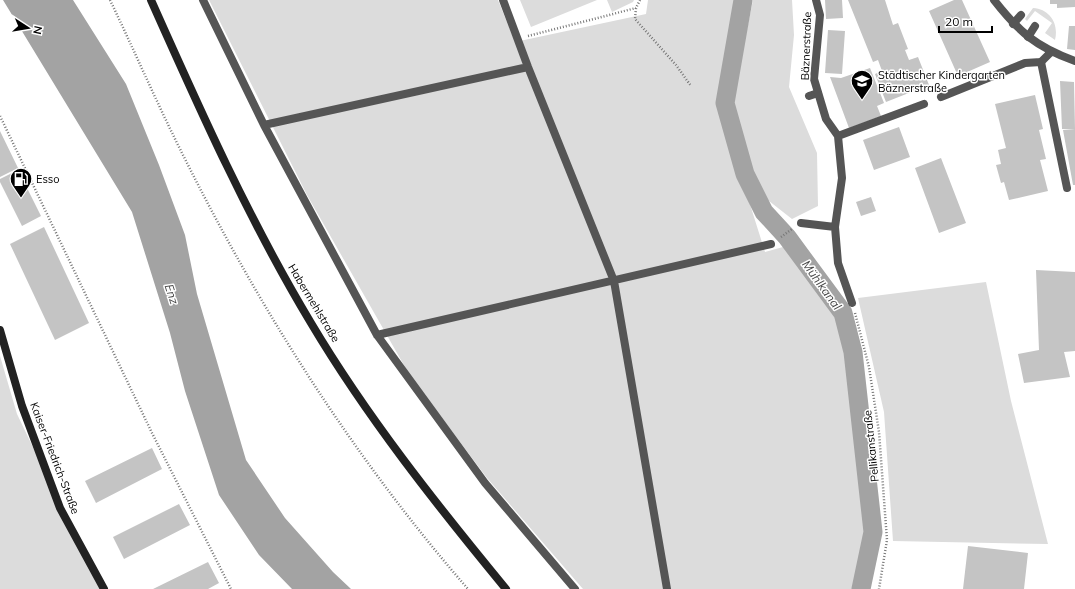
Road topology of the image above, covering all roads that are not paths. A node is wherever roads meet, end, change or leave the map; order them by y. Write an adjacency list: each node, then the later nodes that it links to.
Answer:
1 (151, 0): 29 (main road, Habermehlstraße)
2 (203, 0): 18 (street)
3 (503, 0): 13 (street)
4 (816, 0): 14 (street, Bäznerstraße)
5 (994, 0): 7 (street)
6 (1021, 14): 7 (street)
7 (1013, 24): 9 (street)
8 (1035, 26): 9 (street)
9 (1028, 37): 10 (street)
10 (1051, 52): 11 (street); 12 (street)
11 (1075, 61)
12 (1041, 62): 16 (street); 20 (street)
13 (528, 67): 18 (street); 24 (street)
14 (818, 92): 15 (street); 19 (street, Bäznerstraße)
15 (809, 96)
16 (941, 97)
17 (924, 104): 19 (street)
18 (264, 125): 27 (street)
19 (838, 136): 22 (street, Bäznerstraße)
20 (1068, 188)
21 (801, 223): 22 (street)
22 (835, 227): 25 (street, Bäznerstraße)
23 (771, 244): 24 (street)
24 (614, 281): 27 (street); 31 (street)
25 (852, 303)
26 (0, 330): 28 (main road, Kaiser-Friedrich-Straße)
27 (377, 335): 30 (street)
28 (104, 589)
29 (506, 589)
30 (575, 589)
31 (667, 589)

